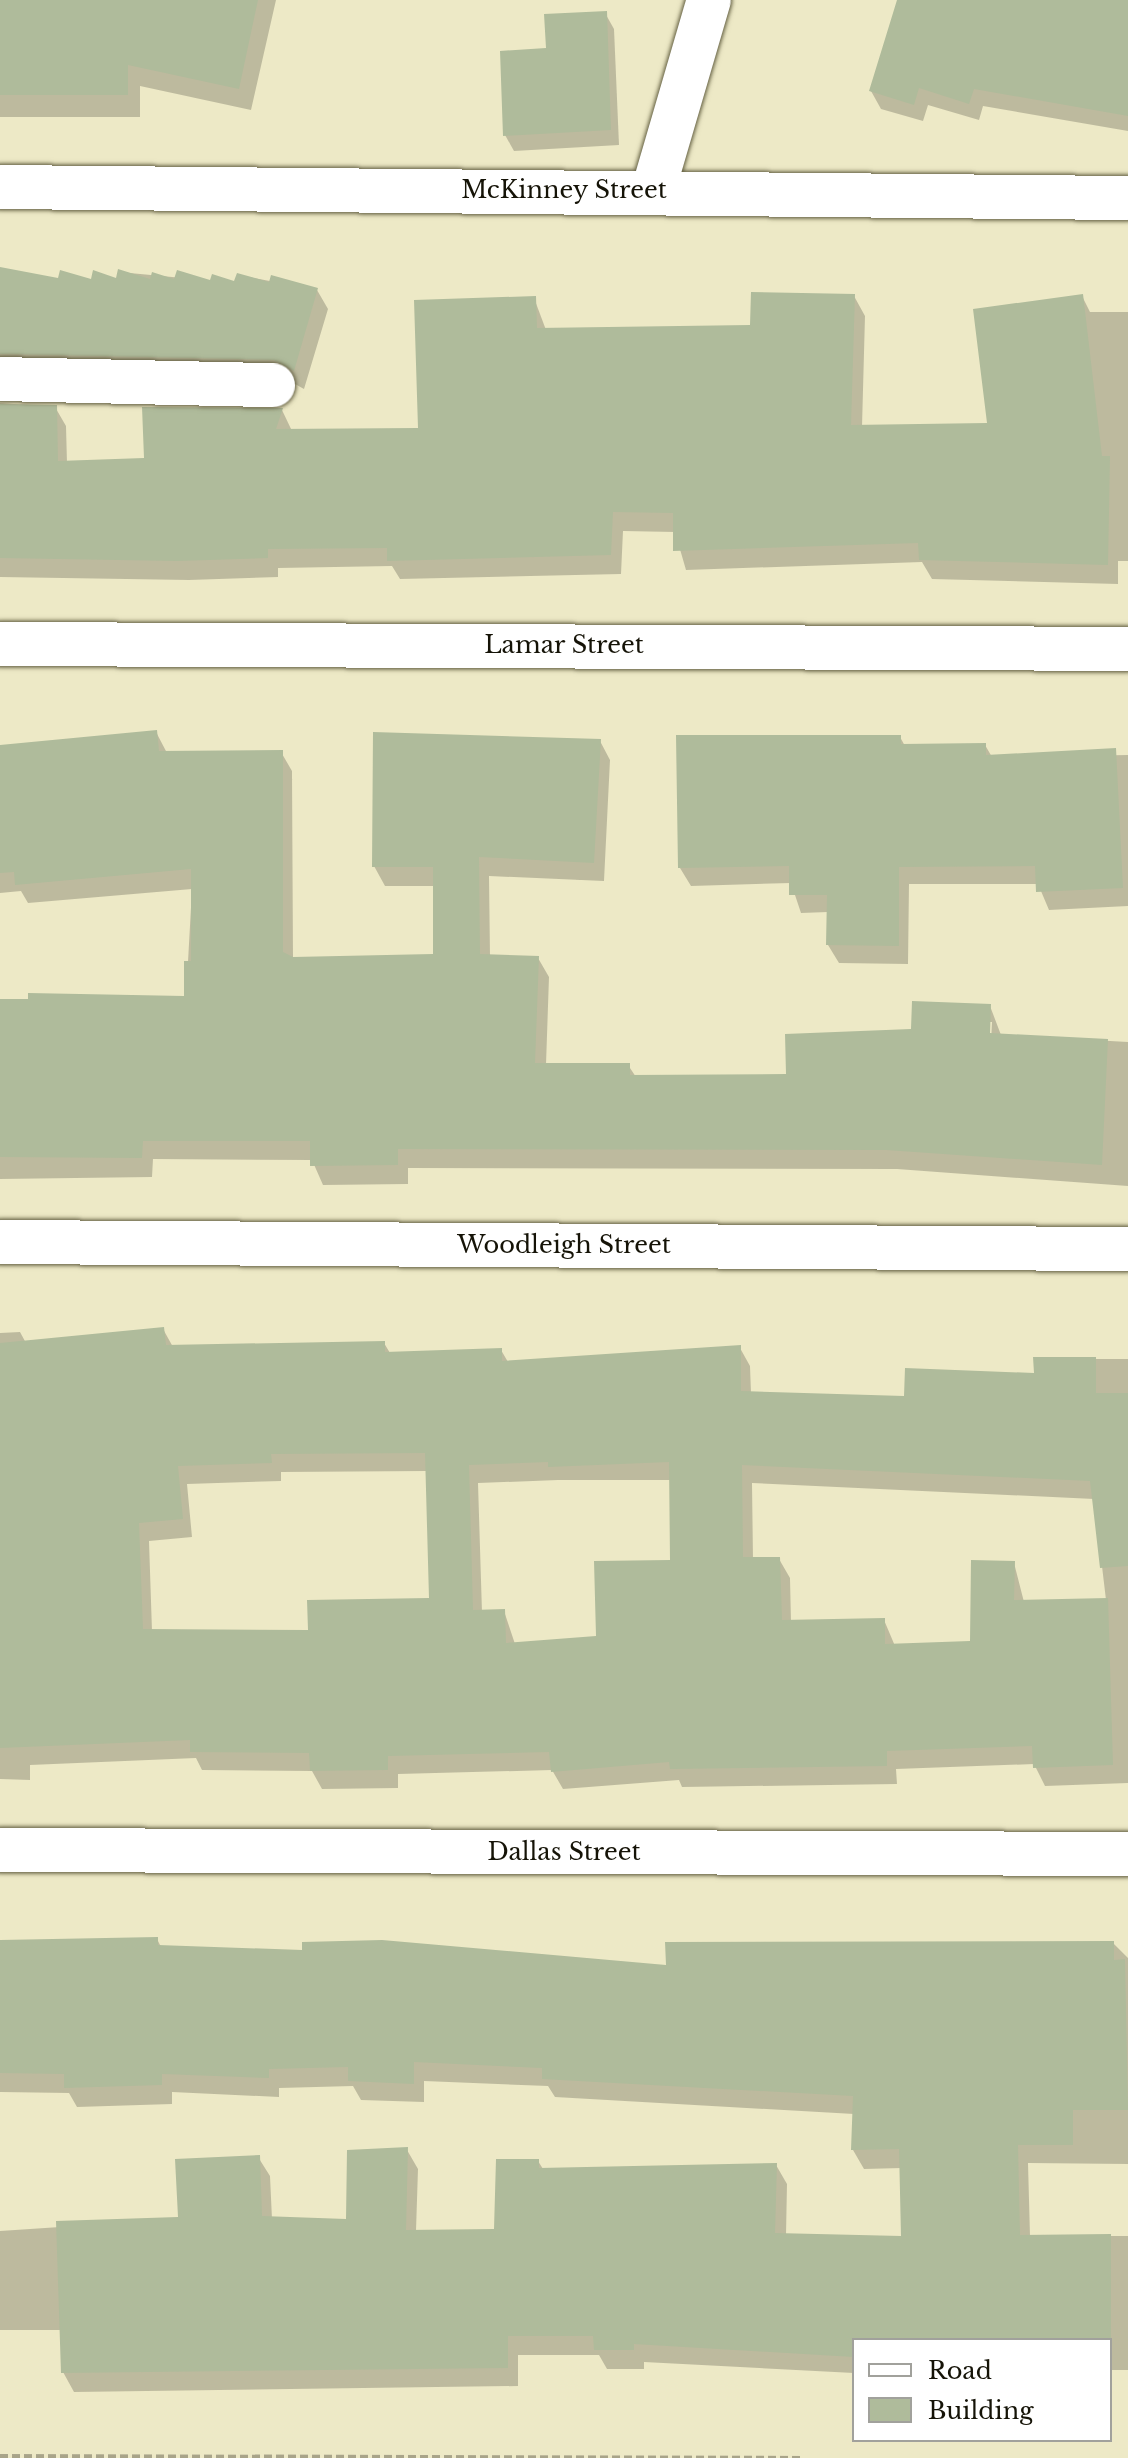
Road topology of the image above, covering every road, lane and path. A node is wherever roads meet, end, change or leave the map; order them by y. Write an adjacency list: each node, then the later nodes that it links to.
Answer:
1 (709, 0): 3 (street)
2 (0, 187): 3 (street, McKinney Street)
3 (653, 191): 4 (street, McKinney Street)
4 (1128, 198)
5 (0, 379): 6 (street)
6 (273, 385)
7 (0, 644): 8 (street, Lamar Street)
8 (1128, 649)
9 (0, 1242): 10 (street, Woodleigh Street)
10 (1128, 1249)
11 (0, 1850): 12 (street, Dallas Street)
12 (1128, 1854)
13 (0, 2456): 14 (path)
14 (804, 2458)

